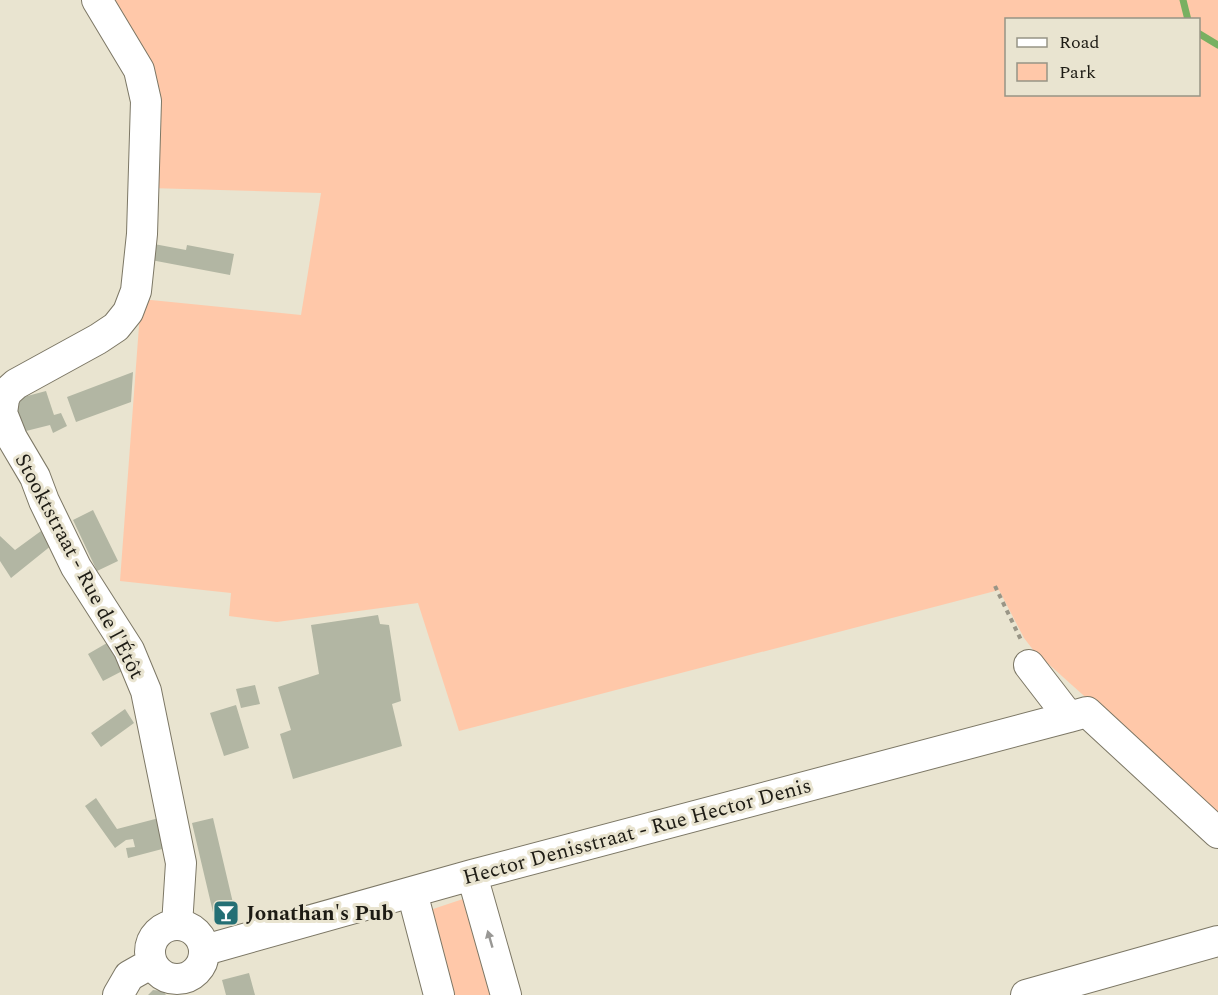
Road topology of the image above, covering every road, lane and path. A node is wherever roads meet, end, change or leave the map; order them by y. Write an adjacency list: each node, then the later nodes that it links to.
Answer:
1 (97, 0): 8 (street, Stooktstraat - Rue de l'Étôt)
2 (995, 586): 3 (path)
3 (1029, 665): 4 (street)
4 (1070, 717): 5 (street); 6 (street, Hector Denisstraat - Rue Hector Denis)
5 (1218, 833)
6 (472, 875): 7 (street, Hector Denisstraat - Rue Hector Denis); 15 (street, one-way to 6)
7 (412, 892): 10 (street, Hector Denisstraat - Rue Hector Denis); 14 (street)
8 (177, 925): 10 (street); 11 (street)
9 (1218, 941): 16 (street)
10 (205, 950): 12 (street)
11 (152, 963): 12 (street); 13 (street)
12 (192, 987)
13 (118, 995)
14 (439, 995)
15 (506, 995)
16 (1026, 995)

